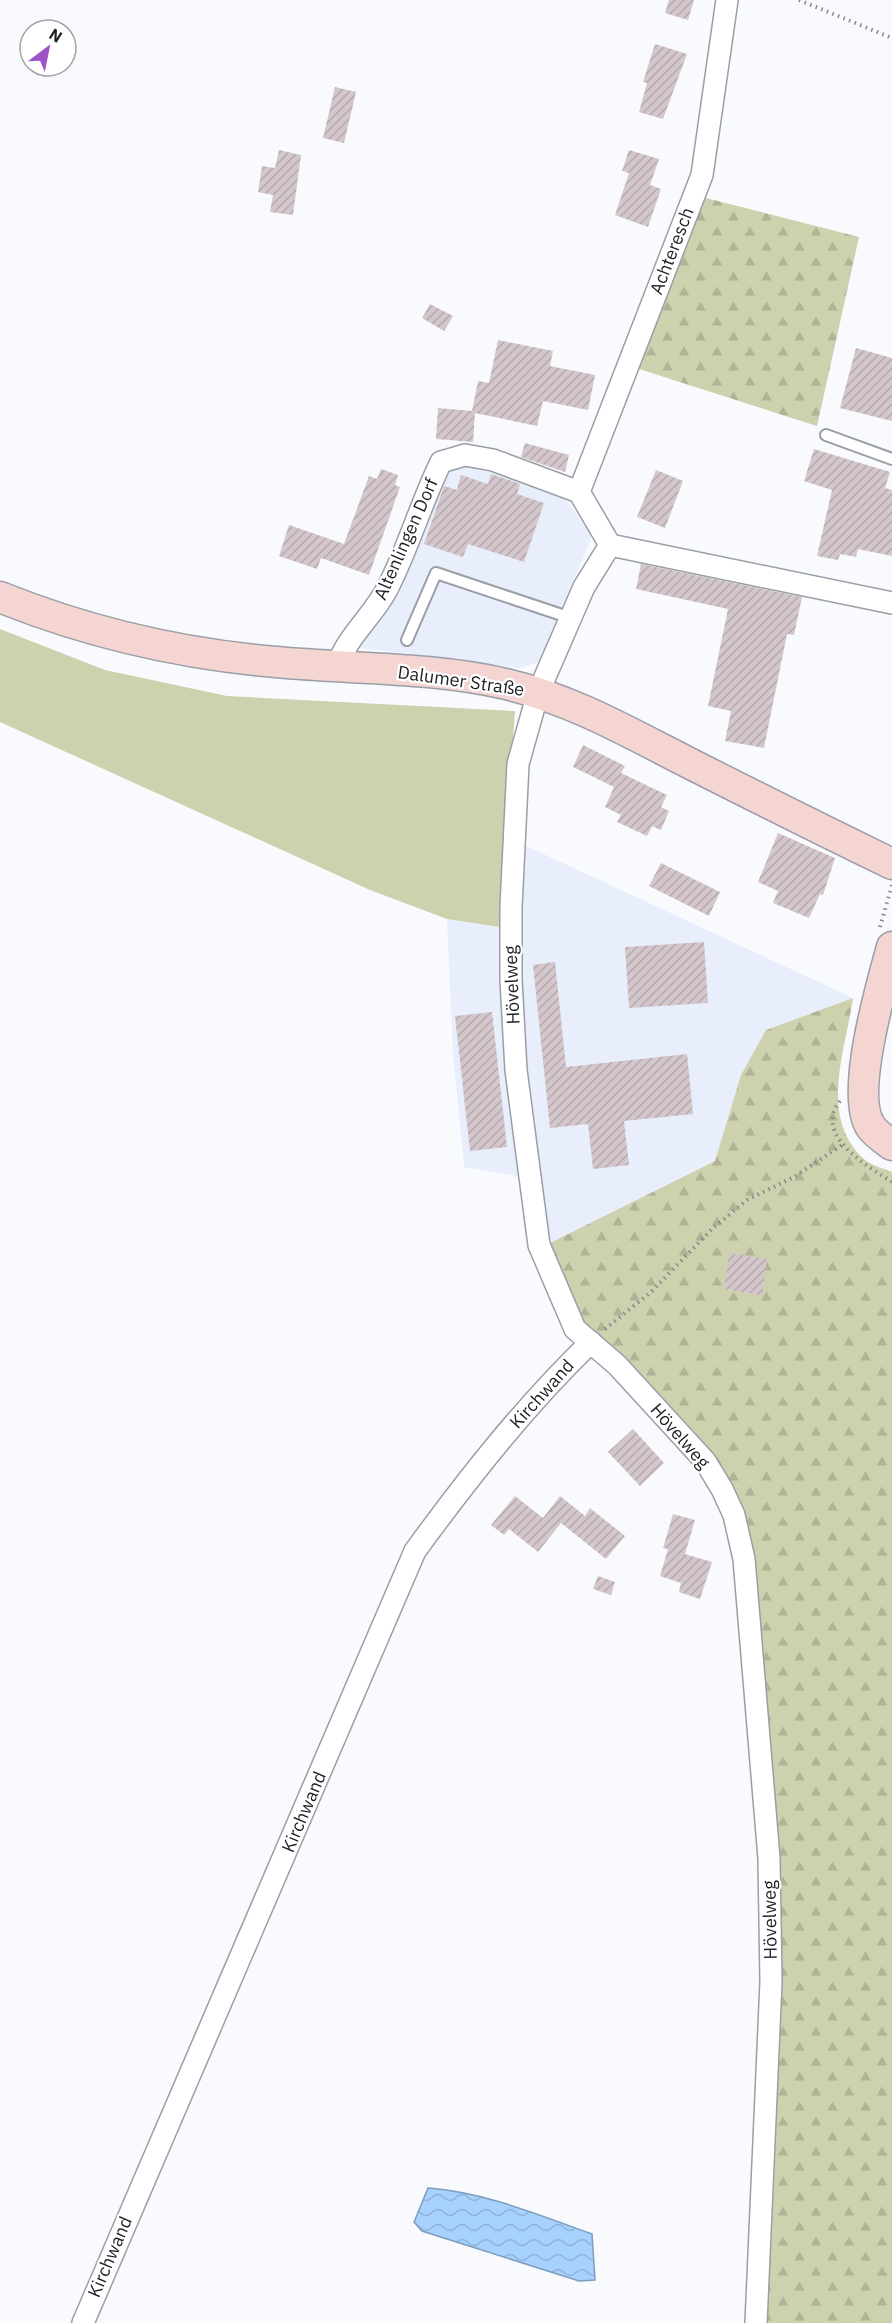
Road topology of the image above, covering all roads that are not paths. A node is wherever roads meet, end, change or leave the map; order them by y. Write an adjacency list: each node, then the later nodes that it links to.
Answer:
1 (727, 0): 4 (street, Achteresch)
2 (826, 435): 3 (lane)
3 (892, 459)
4 (579, 492): 5 (street); 10 (street, Altenlingen Dorf)
5 (610, 545): 7 (street); 8 (street)
6 (0, 597): 10 (main road, Dalumer Straße)
7 (892, 603)
8 (571, 618): 9 (lane); 11 (street)
9 (407, 640)
10 (337, 666): 11 (main road, Dalumer Straße)
11 (538, 693): 12 (main road, Dalumer Straße); 15 (street, Hövelweg)
12 (892, 864)
13 (892, 947): 14 (main road)
14 (892, 1145)
15 (591, 1342): 16 (street, Kirchwand); 17 (street, Hövelweg)
16 (83, 2323)
17 (756, 2323)

